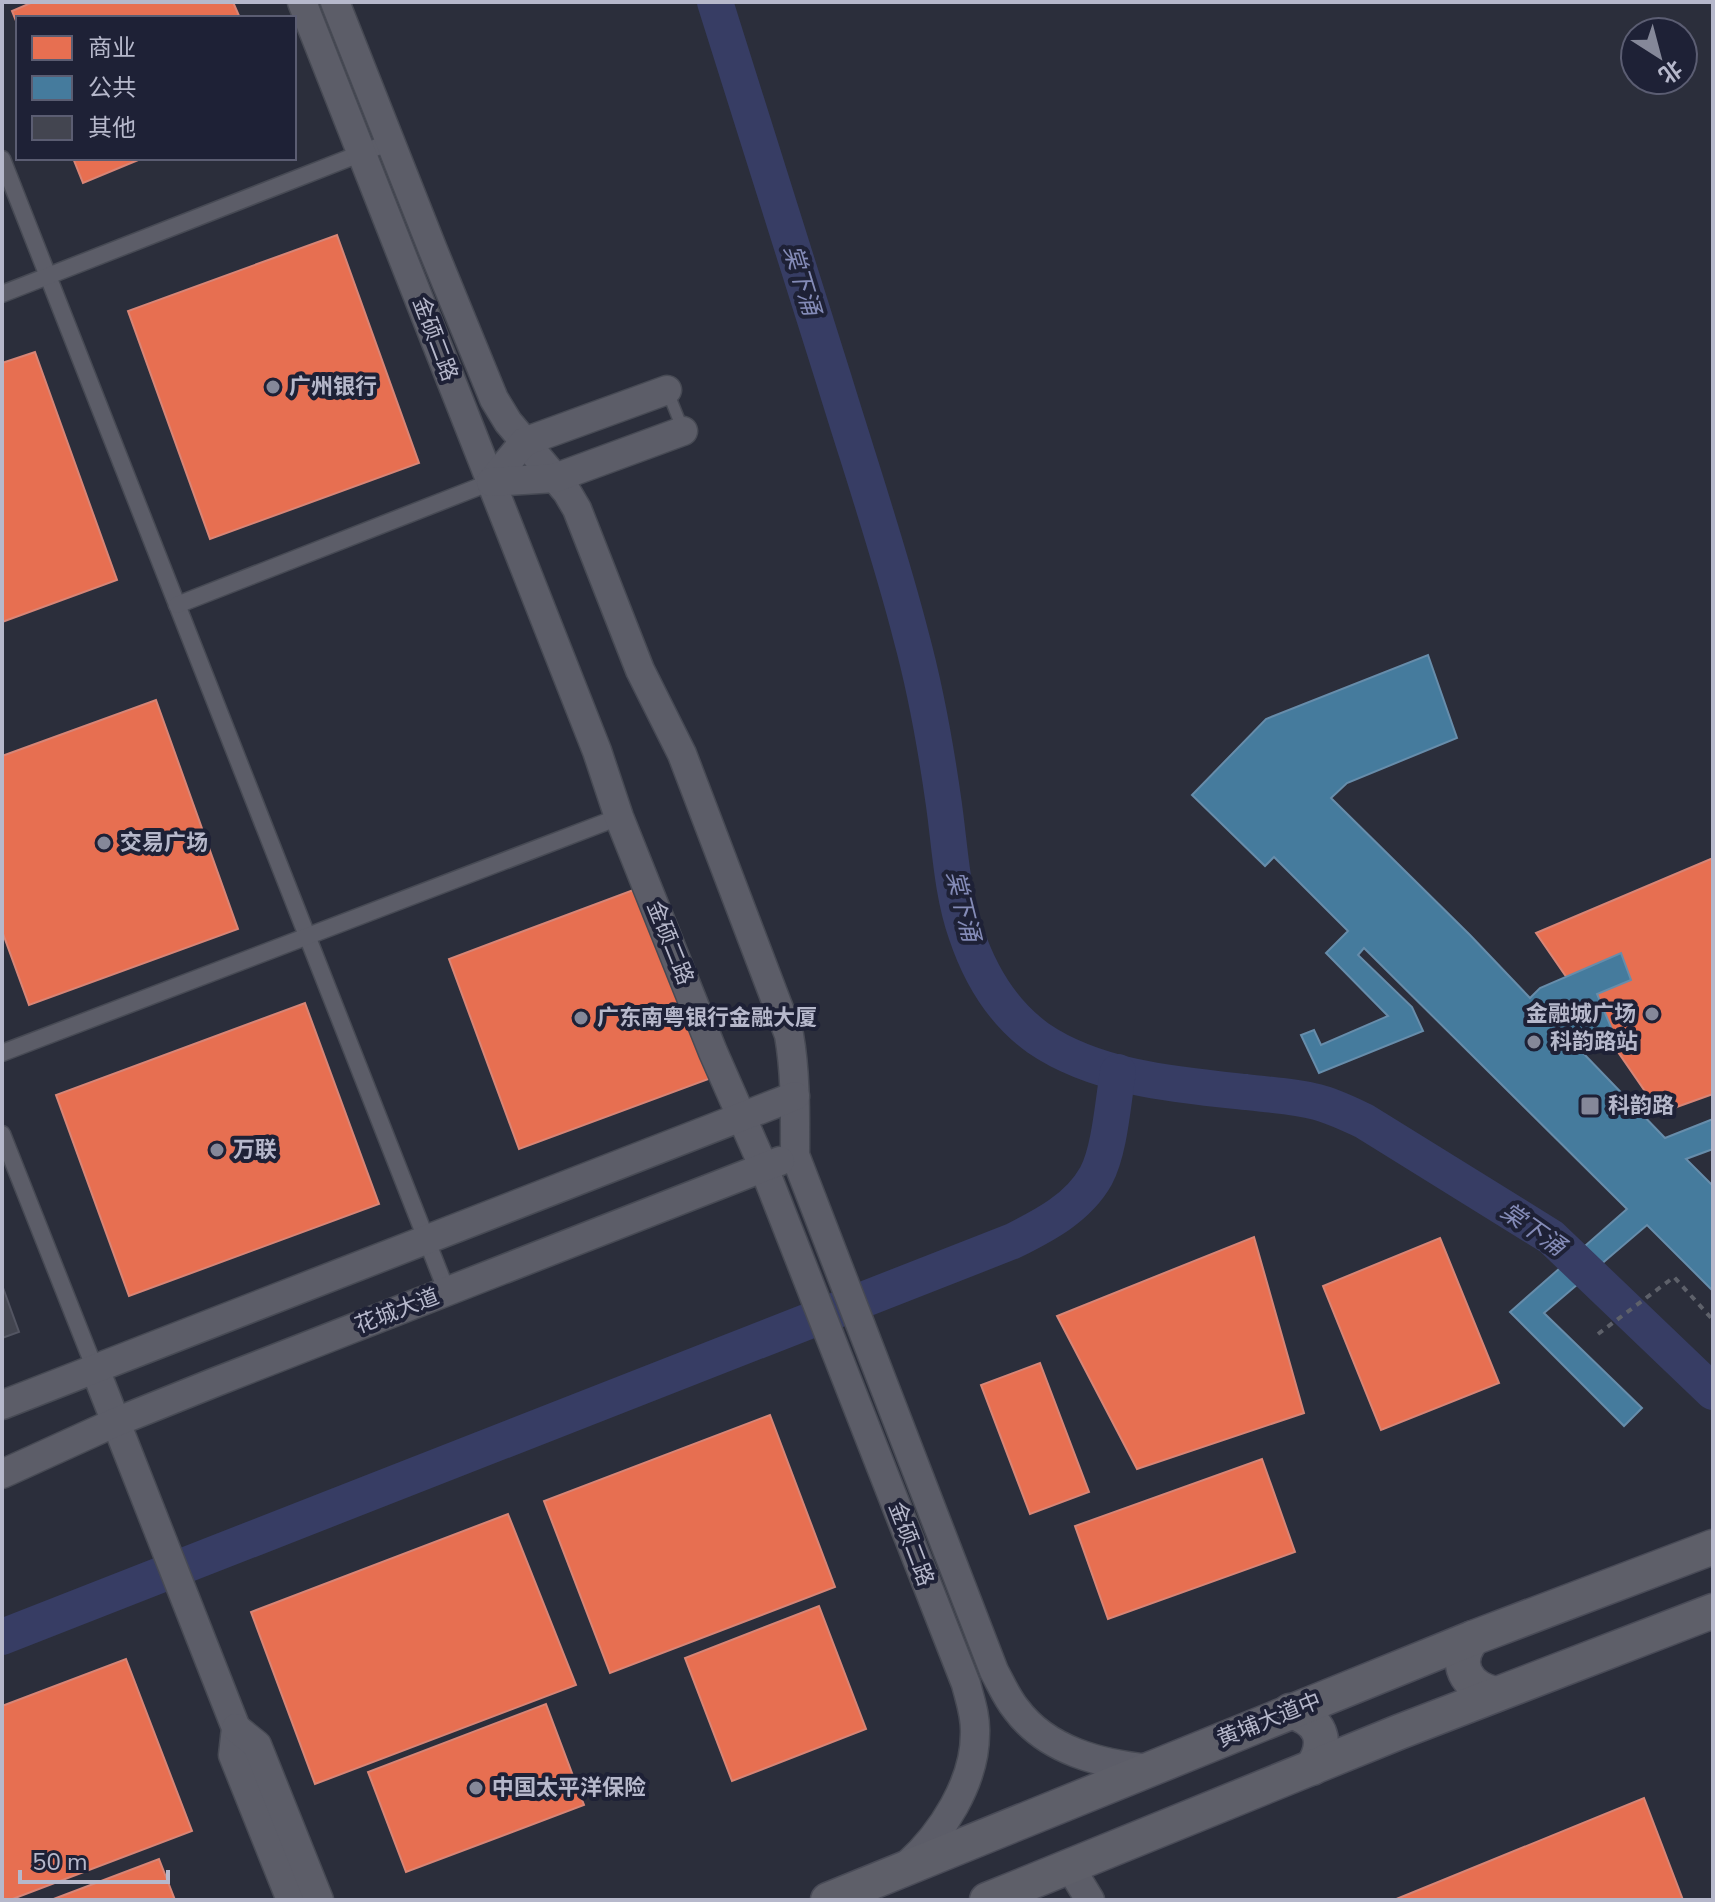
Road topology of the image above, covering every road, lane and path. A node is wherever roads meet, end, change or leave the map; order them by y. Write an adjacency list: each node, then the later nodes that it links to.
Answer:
1 (302, 2): 4 (street, 金硕二路)
2 (335, 2): 3 (street, 金硕二路)
3 (390, 142): 4 (street); 10 (street, 金硕二路)
4 (362, 153): 6 (street); 12 (street, 金硕二路)
5 (2, 159): 6 (street)
6 (48, 276): 7 (street); 13 (street)
7 (2, 294)
8 (667, 390): 9 (lane); 10 (street)
9 (683, 431): 11 (street)
10 (524, 442): 11 (street, 金硕二路); 12 (street)
11 (555, 478): 12 (street); 17 (street, 金硕二路)
12 (491, 482): 13 (street); 14 (street, 金硕二路)
13 (177, 605): 15 (street)
14 (619, 817): 15 (street); 18 (street, 金硕二路)
15 (307, 936): 16 (street); 22 (street)
16 (2, 1053)
17 (795, 1096): 18 (street); 20 (street, 金硕二路)
18 (741, 1117): 21 (street, 金硕二路); 22 (street)
19 (2, 1134): 26 (street)
20 (795, 1155): 21 (street, 花城大道); 37 (street, 金硕二路)
21 (764, 1168): 23 (street, 花城大道); 39 (street, 金硕二路)
22 (426, 1240): 23 (street); 26 (street)
23 (447, 1292): 28 (street, 花城大道)
24 (1713, 1320): 25 (path)
25 (1598, 1334)
26 (95, 1369): 27 (street); 28 (street)
27 (2, 1405)
28 (116, 1422): 29 (street, 花城大道); 35 (street)
29 (2, 1474)
30 (1713, 1547): 32 (main road, 黄埔大道中)
31 (1713, 1611): 33 (main road)
32 (1473, 1638): 33 (main road); 34 (main road, 黄埔大道中)
33 (1495, 1694): 36 (main road)
34 (1290, 1711): 36 (main road); 37 (main road, 黄埔大道中)
35 (236, 1728): 40 (street); 41 (street)
36 (1312, 1768): 38 (main road)
37 (1150, 1769): 39 (main road, 黄埔大道中)
38 (1070, 1867): 43 (main road); 44 (street)
39 (900, 1871): 42 (main road, 黄埔大道中)
40 (291, 1900)
41 (319, 1900)
42 (828, 1900)
43 (987, 1900)
44 (1090, 1900)

